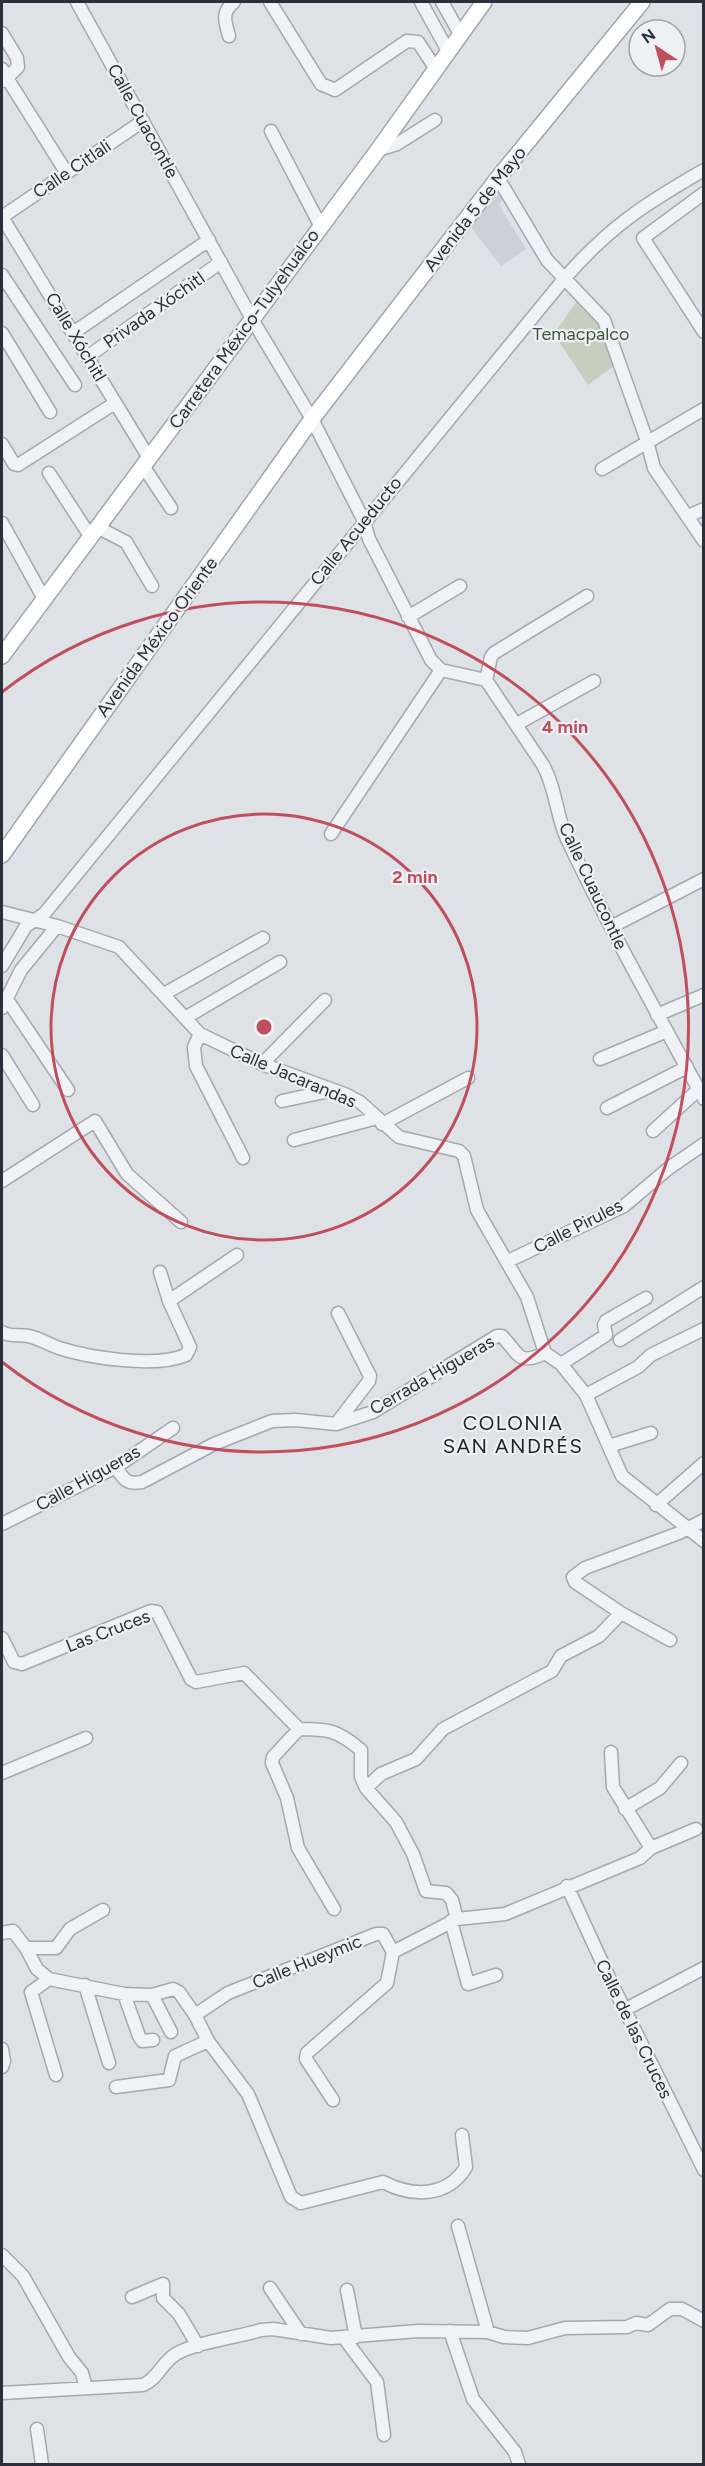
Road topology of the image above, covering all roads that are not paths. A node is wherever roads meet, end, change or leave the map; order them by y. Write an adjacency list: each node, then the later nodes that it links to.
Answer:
1 (79, 2): 15 (street, Calle Cuacontle)
2 (234, 2): 10 (street)
3 (270, 2): 12 (street)
4 (421, 2): 11 (street)
5 (442, 2): 9 (street)
6 (484, 2): 9 (main road, Carretera México-Tulyehualco)
7 (642, 2): 20 (main road, Avenida 5 de Mayo)
8 (2, 33): 13 (street)
9 (460, 34): 11 (main road, Carretera México-Tulyehualco)
10 (230, 36)
11 (448, 51): 12 (main road, Carretera México-Tulyehualco)
12 (436, 69): 17 (main road, Carretera México-Tulyehualco)
13 (3, 76): 19 (street)
14 (435, 120): 17 (street)
15 (143, 121): 19 (street, Calle Citlali); 24 (street, Calle Cuacontle)
16 (271, 131): 23 (street)
17 (378, 150): 23 (main road, Carretera México-Tulyehualco)
18 (704, 170): 27 (street, Calle Acueducto)
19 (66, 172): 22 (street, Calle Citlali)
20 (498, 178): 27 (street); 37 (main road, Avenida 5 de Mayo)
21 (704, 193): 29 (street)
22 (2, 217): 31 (street, Calle Xóchitl)
23 (321, 225): 28 (main road, Carretera México-Tulyehualco)
24 (209, 240): 25 (street, Calle Cuacontle); 31 (street)
25 (221, 262): 28 (street, Calle Cuacontle); 32 (street, Privada Xóchitl)
26 (2, 274): 33 (street)
27 (564, 279): 38 (street); 46 (street, Calle Acueducto)
28 (252, 319): 37 (street, Calle Cuacontle); 40 (main road, Carretera México-Tulyehualco)
29 (704, 332)
30 (2, 333): 36 (street)
31 (73, 333): 32 (street, Calle Xóchitl)
32 (87, 357): 34 (street, Calle Xóchitl)
33 (75, 385)
34 (116, 404): 39 (street); 40 (street, Calle Xóchitl)
35 (704, 409): 38 (street)
36 (50, 412)
37 (312, 419): 46 (street); 61 (main road, Avenida México Oriente)
38 (647, 441): 41 (street); 45 (street)
39 (2, 444)
40 (146, 462): 43 (street, Calle Xóchitl); 48 (main road, Carretera México-Tulyehualco)
41 (602, 469)
42 (49, 473): 48 (street)
43 (171, 508)
44 (704, 508): 45 (street)
45 (688, 516): 49 (street)
46 (364, 521): 54 (street); 64 (street, Calle Acueducto)
47 (2, 523): 53 (street)
48 (93, 532): 51 (street); 53 (main road, Carretera México-Tulyehualco)
49 (704, 541)
50 (460, 585): 54 (street)
51 (152, 586)
52 (588, 596): 57 (street)
53 (44, 597): 55 (main road, Carretera México-Tulyehualco)
54 (408, 617): 56 (street)
55 (2, 656)
56 (441, 670): 57 (street); 60 (street)
57 (486, 680): 59 (street, Calle Cuaucontle)
58 (594, 681): 59 (street)
59 (517, 724): 66 (street, Calle Cuaucontle)
60 (331, 834)
61 (2, 855)
62 (704, 879): 66 (street)
63 (2, 912): 64 (street, Calle Jacarandas)
64 (34, 921): 65 (street, Calle Jacarandas); 69 (street, Calle Acueducto)
65 (57, 926): 70 (street, Calle Jacarandas); 73 (street)
66 (611, 927): 74 (street, Calle Cuaucontle)
67 (263, 938): 70 (street)
68 (280, 962): 75 (street)
69 (2, 966)
70 (164, 994): 75 (street, Calle Jacarandas)
71 (704, 995): 74 (street)
72 (325, 1000): 80 (street)
73 (4, 1003): 83 (street)
74 (657, 1015): 76 (street, Calle Cuaucontle)
75 (185, 1018): 77 (street, Calle Jacarandas)
76 (667, 1031): 79 (street); 81 (street, Calle Cuaucontle)
77 (200, 1034): 80 (street, Calle Jacarandas); 93 (street)
78 (2, 1055): 87 (street)
79 (600, 1059)
80 (262, 1064): 84 (street, Calle Jacarandas)
81 (687, 1067): 85 (street, Calle Cuaucontle); 88 (street)
82 (468, 1078): 89 (street)
83 (68, 1090)
84 (335, 1090): 86 (street); 89 (street, Calle Jacarandas)
85 (701, 1095): 90 (street)
86 (282, 1101)
87 (33, 1105)
88 (607, 1108)
89 (379, 1121): 91 (street); 97 (street, Calle Jacarandas)
90 (653, 1131)
91 (294, 1140)
92 (704, 1144): 97 (street, Calle Pirules)
93 (243, 1158)
94 (2, 1180): 95 (street)
95 (181, 1222)
96 (237, 1255): 101 (street)
97 (508, 1261): 106 (street, Calle Jacarandas)
98 (160, 1272): 101 (street)
99 (704, 1287): 105 (street)
100 (646, 1298): 107 (street)
101 (169, 1300): 104 (street)
102 (338, 1313): 109 (street)
103 (704, 1329): 108 (street)
104 (2, 1332)
105 (620, 1340)
106 (545, 1353): 107 (street); 109 (street, Cerrada Higueras)
107 (561, 1365): 108 (street)
108 (586, 1395): 112 (street)
109 (336, 1424): 114 (street, Cerrada Higueras)
110 (173, 1428): 114 (street, Calle Higueras)
111 (651, 1432): 112 (street)
112 (609, 1446): 115 (street)
113 (704, 1463): 115 (street)
114 (116, 1467): 117 (street, Calle Higueras)
115 (656, 1504): 118 (street)
116 (704, 1520): 118 (street)
117 (2, 1524)
118 (689, 1529): 119 (street); 120 (street)
119 (704, 1541)
120 (621, 1613): 122 (street); 128 (street)
121 (2, 1638): 123 (street, Las Cruces)
122 (670, 1640)
123 (299, 1730): 128 (street); 133 (street)
124 (86, 1738): 127 (street)
125 (610, 1752): 129 (street)
126 (681, 1763): 129 (street)
127 (2, 1773)
128 (366, 1788): 135 (street)
129 (625, 1809): 131 (street)
130 (696, 1829): 131 (street)
131 (651, 1848): 132 (street)
132 (567, 1886): 135 (street); 145 (street, Calle de las Cruces)
133 (334, 1909)
134 (103, 1910): 137 (street)
135 (454, 1920): 138 (street); 140 (street)
136 (2, 1933): 137 (street)
137 (26, 1948): 141 (street)
138 (393, 1952): 146 (street, Calle Hueymic); 155 (street)
139 (704, 1968): 145 (street)
140 (496, 1975)
141 (49, 1979): 142 (street); 153 (street)
142 (85, 1984): 143 (street); 151 (street)
143 (124, 1994): 144 (street); 148 (street)
144 (152, 1995): 146 (street); 147 (street)
145 (626, 2009): 157 (street, Calle de las Cruces)
146 (195, 2015): 149 (street)
147 (171, 2032)
148 (153, 2040)
149 (208, 2041): 154 (street); 156 (street)
150 (2, 2049): 152 (street)
151 (109, 2063)
152 (2, 2067)
153 (56, 2075)
154 (116, 2087)
155 (333, 2100)
156 (462, 2134)
157 (704, 2170)
158 (458, 2226): 165 (street)
159 (2, 2255): 169 (street)
160 (270, 2288): 166 (street)
161 (347, 2290): 167 (street)
162 (132, 2297): 168 (street)
163 (704, 2321): 165 (street)
164 (450, 2331): 165 (street); 167 (street); 174 (street)
165 (488, 2332)
166 (301, 2334): 167 (street); 168 (street)
167 (350, 2337): 172 (street)
168 (198, 2346): 169 (street)
169 (86, 2388): 170 (street)
170 (2, 2392)
171 (37, 2429): 173 (street)
172 (384, 2435)
173 (42, 2464)
174 (519, 2464)

